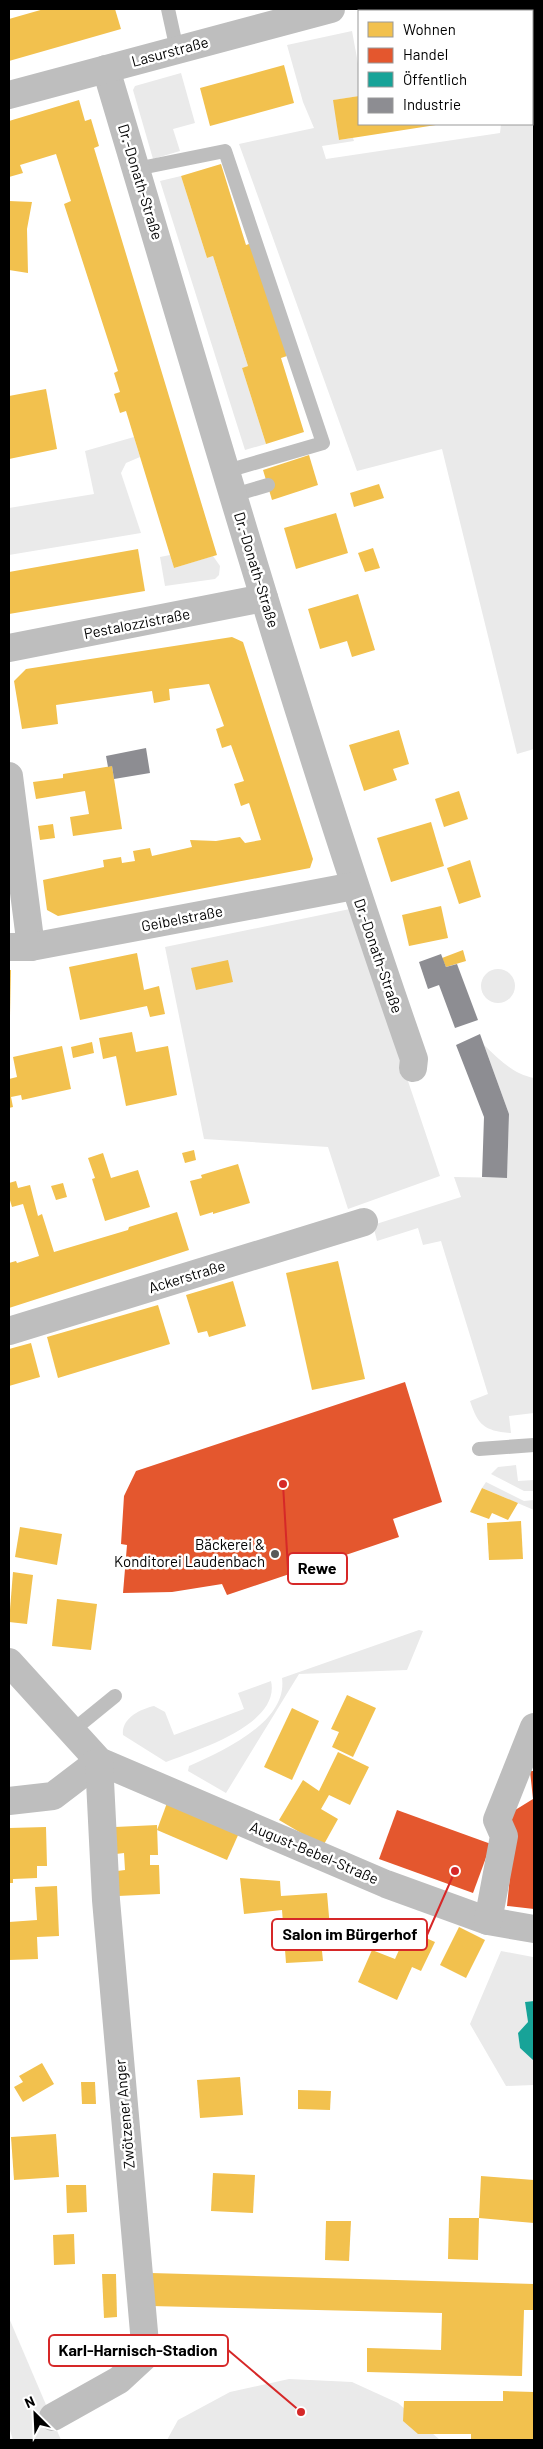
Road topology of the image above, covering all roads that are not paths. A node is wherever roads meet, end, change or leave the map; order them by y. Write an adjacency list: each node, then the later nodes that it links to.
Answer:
1 (168, 9): 3 (lane)
2 (331, 9): 3 (street, Lasurstraße)
3 (177, 50): 4 (street, Lasurstraße)
4 (106, 69): 5 (street, Lasurstraße); 6 (street, Dr.-Donath-Straße)
5 (9, 95)
6 (136, 169): 7 (street, Dr.-Donath-Straße); 7 (lane)
7 (230, 483): 8 (lane); 9 (street, Dr.-Donath-Straße)
8 (268, 486)
9 (264, 598): 10 (street, Pestalozzistraße); 12 (street, Dr.-Donath-Straße)
10 (9, 648)
11 (9, 776): 13 (street)
12 (354, 886): 13 (street, Geibelstraße); 14 (street, Dr.-Donath-Straße)
13 (20, 947)
14 (413, 1068)
15 (364, 1222): 16 (street, Ackerstraße)
16 (9, 1331)
17 (534, 1444): 18 (lane)
18 (479, 1449)
19 (9, 1662): 22 (street)
20 (116, 1696): 22 (lane)
21 (534, 1727): 25 (street)
22 (72, 1731): 23 (street)
23 (99, 1761): 24 (street); 25 (street, August-Bebel-Straße); 27 (street, Zwötzener Anger)
24 (9, 1801)
25 (488, 1921): 26 (street, August-Bebel-Straße)
26 (534, 1929)
27 (53, 2417)

